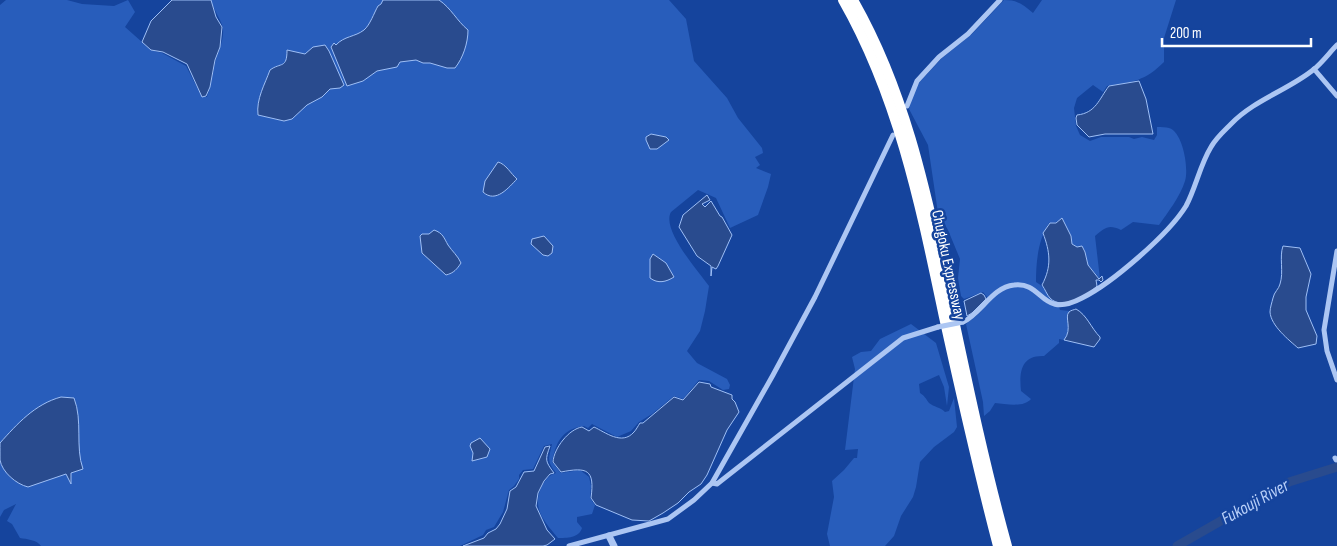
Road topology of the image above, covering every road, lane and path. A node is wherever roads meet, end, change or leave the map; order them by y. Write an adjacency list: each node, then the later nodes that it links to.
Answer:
1 (843, 0): 15 (highway, Chugoku Expressway)
2 (853, 0): 16 (highway, Chugoku Expressway)
3 (1000, 0): 7 (street)
4 (1337, 45): 5 (street)
5 (1314, 70): 6 (street); 11 (street, bridge)
6 (1337, 96)
7 (907, 106)
8 (893, 135): 11 (street)
9 (1337, 251): 10 (street)
10 (1337, 380)
11 (712, 483): 12 (street)
12 (609, 536): 13 (street); 14 (street)
13 (569, 546)
14 (614, 546)
15 (998, 546)
16 (1007, 546)

